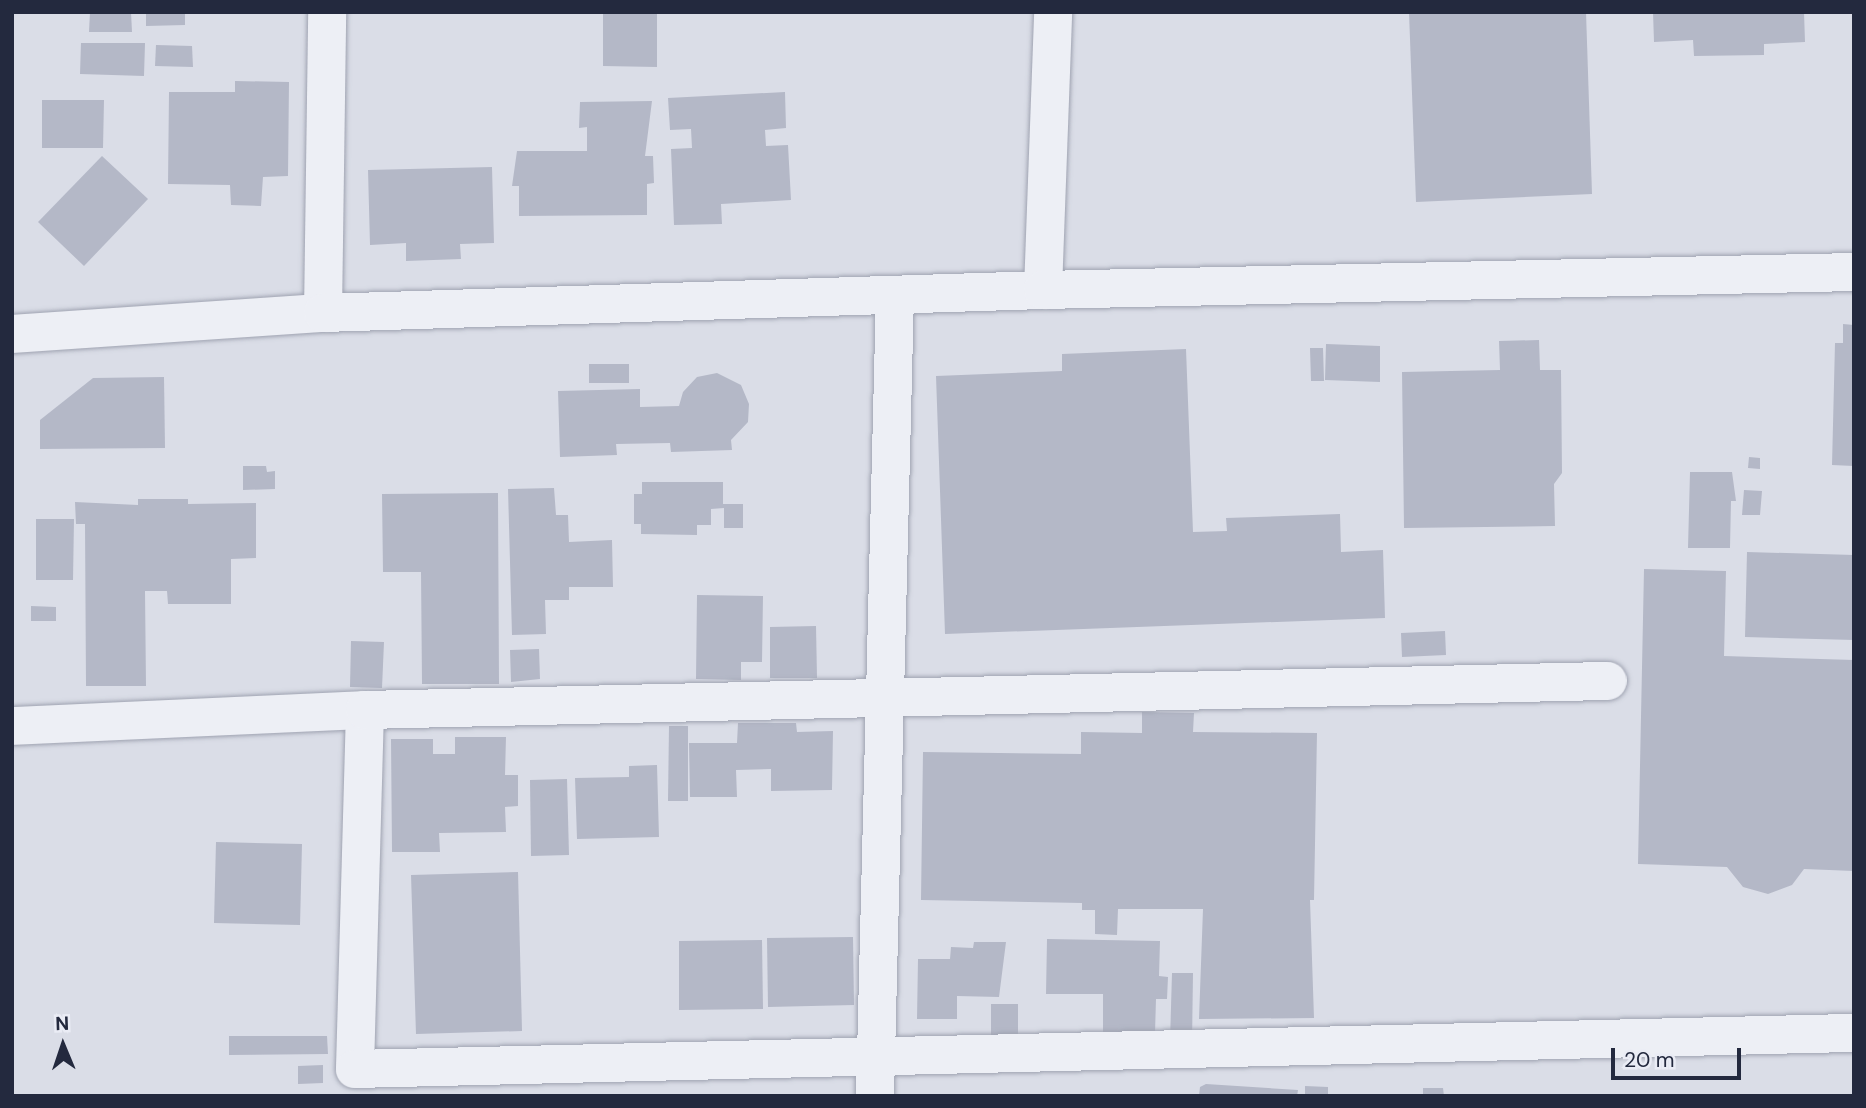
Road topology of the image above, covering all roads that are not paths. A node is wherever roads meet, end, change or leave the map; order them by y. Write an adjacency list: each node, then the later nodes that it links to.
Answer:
1 (327, 12): 6 (street)
2 (1053, 12): 4 (street)
3 (1854, 272): 4 (street)
4 (1043, 290): 5 (street)
5 (895, 295): 6 (street); 9 (street)
6 (323, 313): 7 (street)
7 (12, 334)
8 (1608, 681): 9 (street)
9 (883, 699): 10 (street); 13 (street)
10 (366, 710): 11 (street); 13 (street)
11 (12, 726)
12 (1854, 1033): 13 (street)
13 (876, 1058): 14 (street)
14 (875, 1096)

